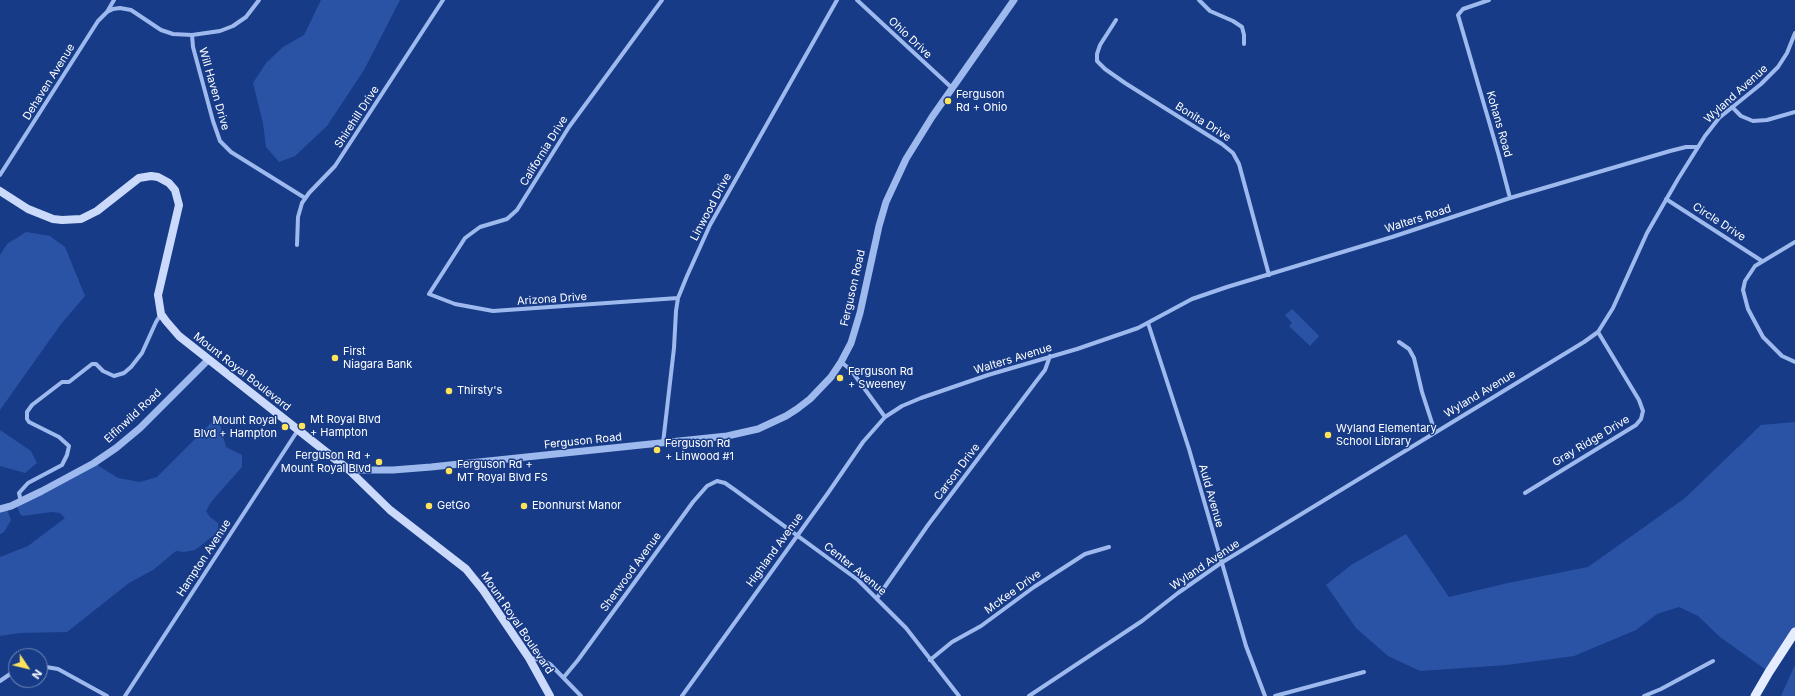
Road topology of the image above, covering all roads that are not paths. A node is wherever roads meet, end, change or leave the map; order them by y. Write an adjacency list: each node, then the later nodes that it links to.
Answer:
1 (114, 0): 10 (street, Dehaven Avenue)
2 (259, 0): 13 (street)
3 (443, 0): 21 (street, Shirehill Drive)
4 (662, 0): 28 (street, California Drive)
5 (837, 0): 29 (street, Linwood Drive)
6 (857, 0): 15 (street, Ohio Drive)
7 (1014, 0): 15 (street, Ferguson Road)
8 (1199, 0): 14 (street)
9 (1489, 0): 22 (street, Kohans Road)
10 (107, 12): 13 (street); 19 (street, Dehaven Avenue)
11 (1116, 20): 27 (street, Bonita Drive)
12 (1795, 33): 16 (street, Wyland Avenue)
13 (192, 35): 21 (street, Will Haven Drive)
14 (1244, 44)
15 (952, 88): 36 (street, Ferguson Road)
16 (1732, 107): 17 (street); 18 (street, Wyland Avenue)
17 (1795, 112)
18 (1698, 147): 22 (street, Walters Road); 23 (street, Wyland Avenue)
19 (0, 175)
20 (0, 191): 30 (main road)
21 (305, 198): 25 (street, Shirehill Drive)
22 (1510, 198): 27 (street, Walters Road)
23 (1666, 199): 26 (street, Circle Drive); 32 (street, Wyland Avenue)
24 (1795, 242): 26 (street)
25 (297, 245)
26 (1762, 261): 37 (street)
27 (1269, 274): 31 (street, Walters Road)
28 (429, 294): 29 (street, Arizona Drive)
29 (678, 298): 41 (street, Linwood Drive)
30 (161, 314): 35 (main road, Mount Royal Boulevard); 45 (street)
31 (1148, 323): 34 (street, Walters Avenue); 49 (street, Auld Avenue)
32 (1598, 332): 40 (street, Wyland Avenue); 44 (street, Gray Ridge Drive)
33 (1399, 342): 40 (street)
34 (1050, 356): 38 (street, Walters Avenue); 50 (street, Carson Drive)
35 (208, 360): 39 (main road, Mount Royal Boulevard); 45 (street, Elfinwild Road)
36 (841, 362): 38 (street); 41 (street, Ferguson Road)
37 (1795, 362)
38 (885, 417): 47 (street, Highland Avenue)
39 (298, 430): 42 (main road, Mount Royal Boulevard); 59 (street, Hampton Avenue)
40 (1435, 432): 49 (street, Wyland Avenue)
41 (663, 443): 42 (street, Ferguson Road)
42 (349, 470): 52 (main road, Mount Royal Boulevard)
43 (716, 481): 47 (street, Center Avenue); 57 (street, Sherwood Avenue)
44 (1525, 493)
45 (21, 502): 46 (street, Elfinwild Road)
46 (0, 509)
47 (796, 536): 50 (street, Center Avenue); 62 (street, Highland Avenue)
48 (1109, 547): 53 (street, McKee Drive)
49 (1221, 563): 64 (street, Wyland Avenue); 65 (street, Auld Avenue)
50 (877, 598): 53 (street, Center Avenue)
51 (1795, 632): 68 (main road)
52 (529, 658): 57 (street); 60 (main road, Mount Royal Boulevard)
53 (930, 660): 63 (street, Center Avenue)
54 (1713, 661): 67 (street)
55 (48, 667): 58 (street)
56 (1364, 672): 66 (street)
57 (564, 677): 61 (street)
58 (107, 696)
59 (125, 696)
60 (550, 696)
61 (581, 696)
62 (682, 696)
63 (959, 696)
64 (1029, 696)
65 (1266, 696)
66 (1275, 696)
67 (1644, 696)
68 (1755, 696)

